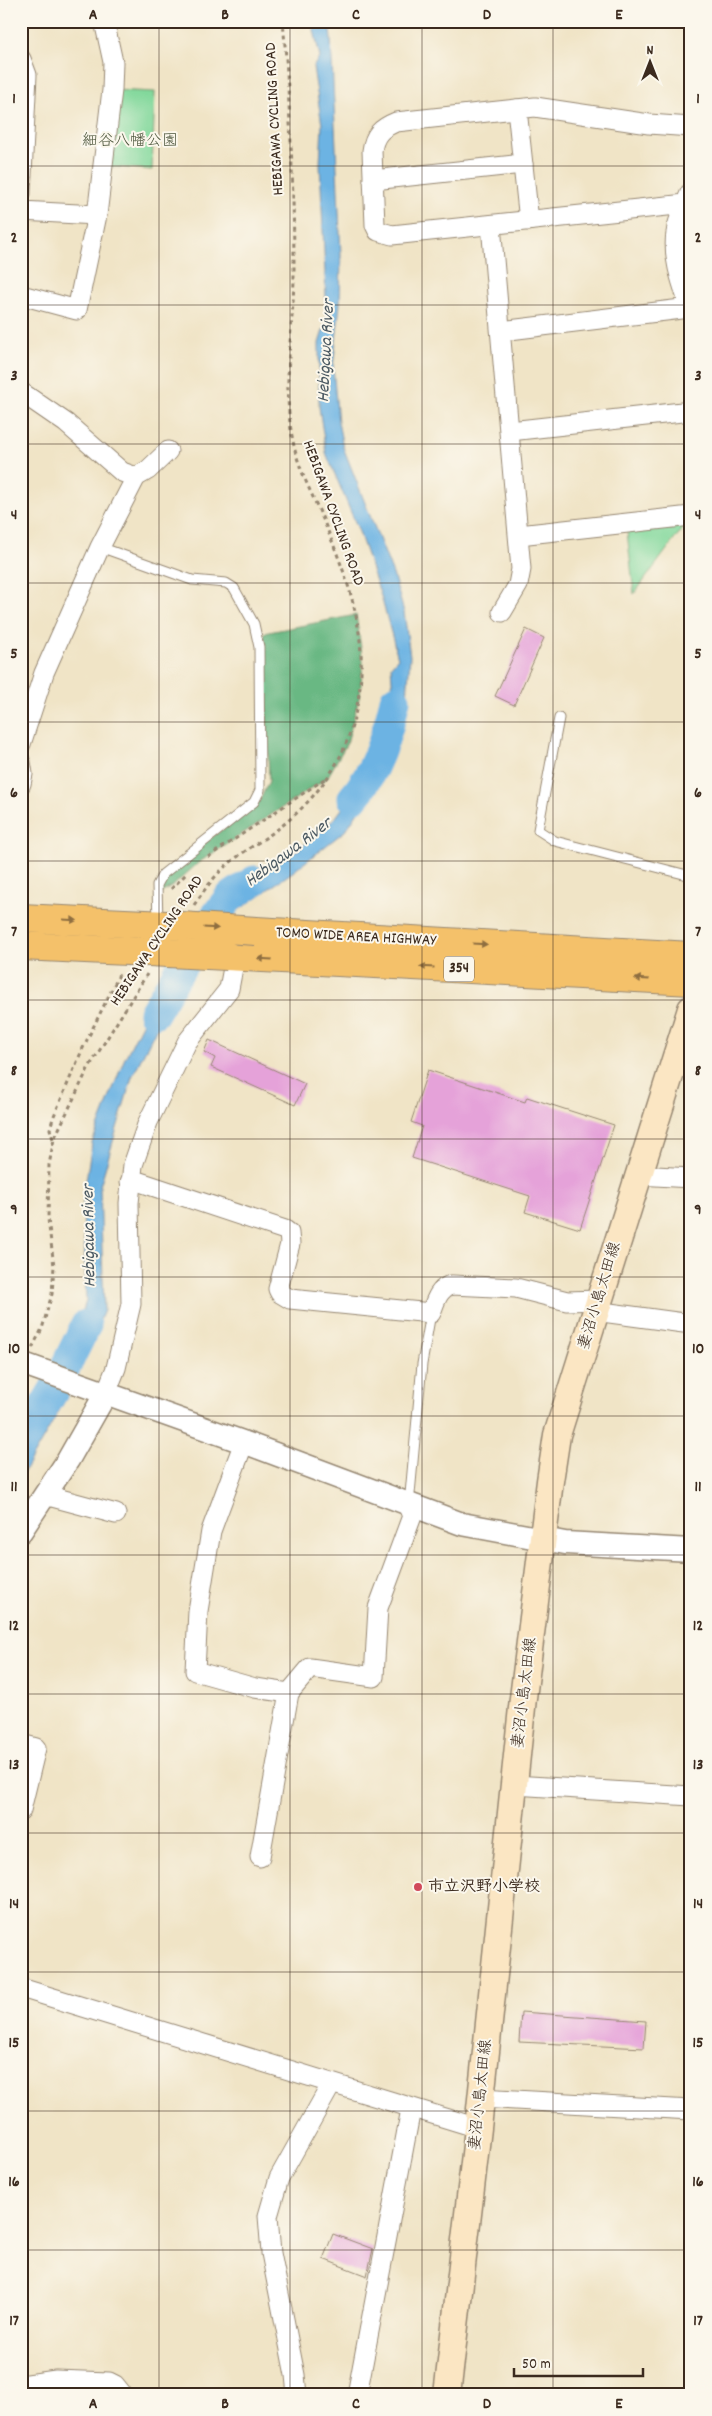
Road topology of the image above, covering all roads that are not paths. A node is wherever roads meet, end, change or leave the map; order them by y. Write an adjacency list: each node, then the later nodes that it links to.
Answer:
1 (104, 21): 10 (street)
2 (21, 59): 7 (street)
3 (517, 109): 4 (street); 5 (street); 6 (street)
4 (691, 127)
5 (523, 164): 6 (street); 11 (street)
6 (373, 180): 12 (street)
7 (21, 194)
8 (688, 198): 11 (street); 14 (street)
9 (21, 211): 10 (street)
10 (97, 215): 13 (street)
11 (529, 221): 12 (street)
12 (491, 225): 15 (street)
13 (21, 295)
14 (691, 309): 15 (street)
15 (500, 331): 18 (street)
16 (21, 392): 20 (street)
17 (691, 411): 18 (street)
18 (510, 431): 22 (street)
19 (168, 451): 20 (street)
20 (136, 477): 23 (street)
21 (691, 516): 22 (street)
22 (520, 535): 24 (street)
23 (100, 547): 26 (street); 30 (lane)
24 (502, 612)
25 (559, 718): 29 (lane)
26 (21, 744)
27 (21, 762): 28 (street)
28 (21, 784)
29 (691, 876)
30 (168, 917): 31 (highway, TOMO WIDE AREA HIGHWAY / 354, one-way to 30); 33 (highway, TOMO WIDE AREA HIGHWAY / 354, one-way to 33, bridge)
31 (21, 918)
32 (21, 946): 34 (highway, TOMO WIDE AREA HIGHWAY / 354, bridge)
33 (691, 956)
34 (231, 957): 35 (highway, TOMO WIDE AREA HIGHWAY / 354, one-way to 34); 39 (street)
35 (691, 981)
36 (691, 1009): 37 (main road, 妻沼小島太田線)
37 (638, 1175): 38 (street); 40 (main road, 妻沼小島太田線)
38 (691, 1178)
39 (130, 1182): 41 (street); 44 (street)
40 (596, 1306): 41 (street); 42 (street); 50 (main road, 妻沼小島太田線)
41 (431, 1313): 47 (lane)
42 (691, 1324)
43 (26, 1361): 44 (street)
44 (102, 1391): 45 (street); 46 (street)
45 (244, 1442): 47 (street); 52 (street)
46 (45, 1494): 48 (street); 49 (street)
47 (408, 1504): 50 (street); 52 (street)
48 (116, 1514)
49 (21, 1530)
50 (543, 1540): 51 (street); 54 (main road, 妻沼小島太田線)
51 (691, 1550)
52 (288, 1693): 57 (street)
53 (21, 1744): 56 (street)
54 (514, 1785): 55 (street); 60 (main road, 妻沼小島太田線)
55 (691, 1796)
56 (21, 1810)
57 (260, 1857)
58 (21, 1988): 59 (street)
59 (331, 2085): 61 (street); 66 (street)
60 (481, 2098): 62 (street); 63 (main road, 妻沼小島太田線)
61 (411, 2109): 63 (street); 67 (street)
62 (691, 2110)
63 (478, 2128): 68 (main road, 妻沼小島太田線)
64 (21, 2385): 65 (street)
65 (123, 2395)
66 (297, 2395)
67 (357, 2395)
68 (448, 2395)

